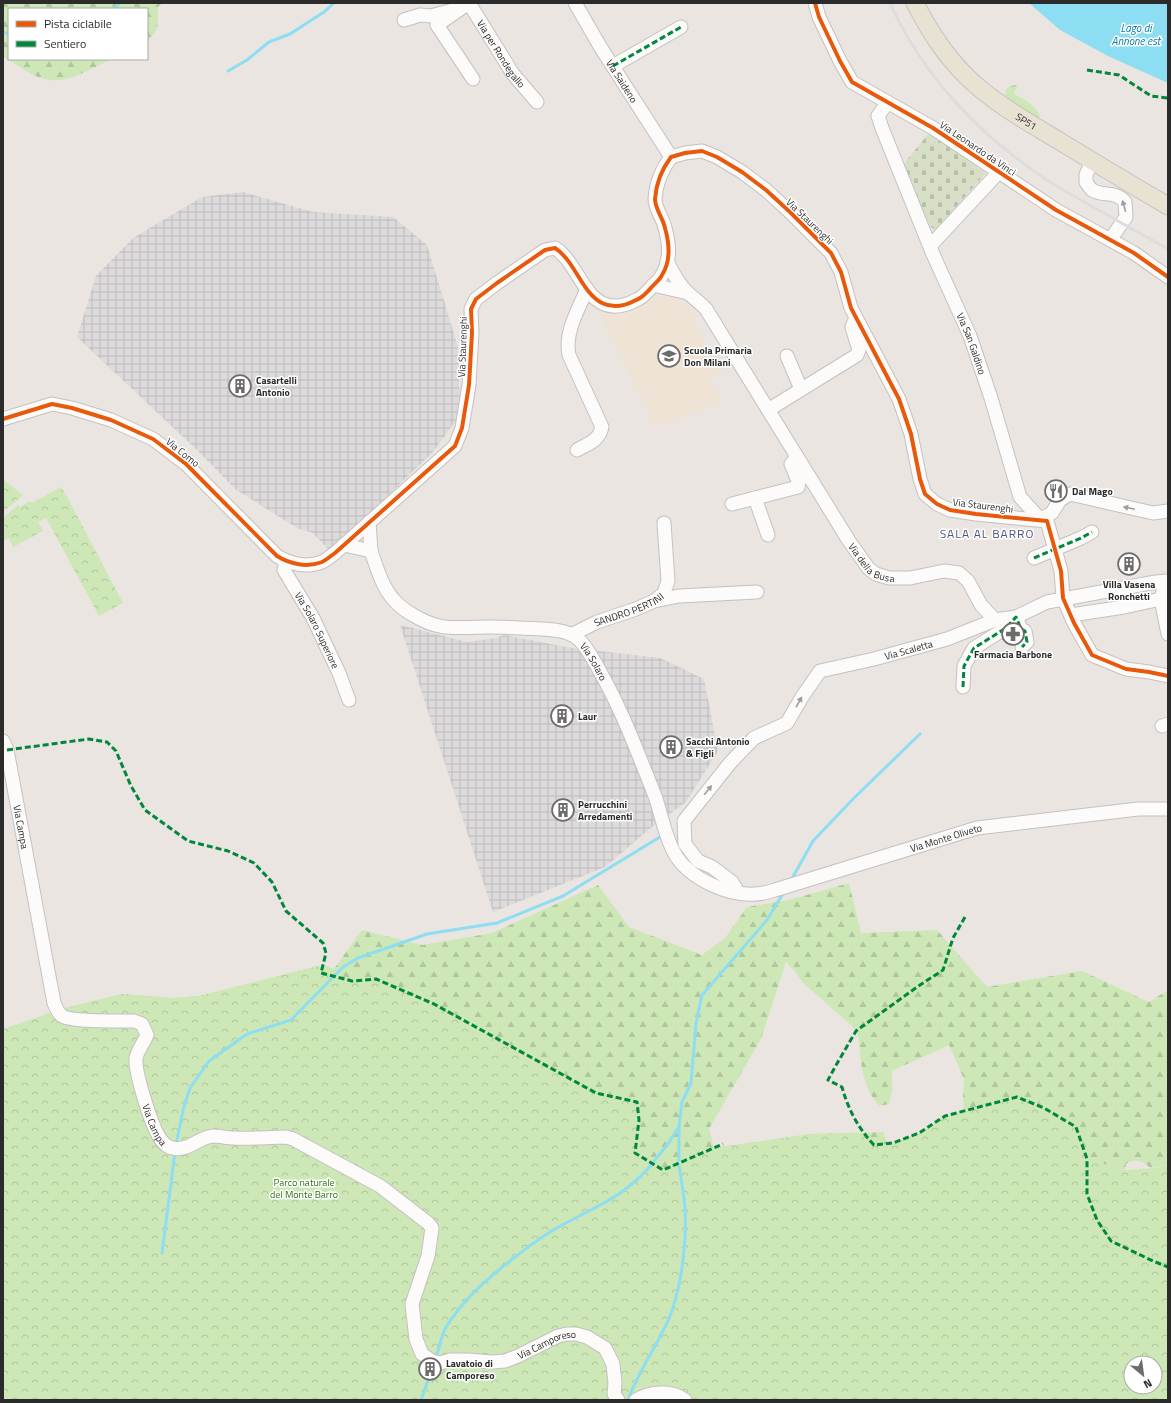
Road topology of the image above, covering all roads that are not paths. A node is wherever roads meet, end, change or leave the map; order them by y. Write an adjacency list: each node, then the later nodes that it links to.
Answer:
1 (575, 3): 7 (street, Via Saideno)
2 (815, 3): 10 (street, Via Leonardo da Vinci)
3 (914, 3): 12 (main road, SP51 / SP51)
4 (468, 4): 5 (street); 8 (street); 9 (street, Via per Rondegallo)
5 (404, 20)
6 (681, 27): 7 (street)
7 (613, 66): 11 (street, Via Saideno)
8 (472, 79)
9 (537, 102)
10 (887, 103): 13 (street, Via Leonardo da Vinci); 16 (street, Via San Galdino)
11 (671, 157): 17 (street, Via Staurenghi); 22 (street, Via Staurenghi)
12 (1092, 161): 14 (main road, SP51 / SP51); 15 (street, one-way to 12)
13 (999, 172): 15 (street, Via Leonardo da Vinci); 16 (street)
14 (1168, 206)
15 (1110, 240): 18 (street, Via Leonardo da Vinci)
16 (930, 246): 32 (street, Via San Galdino)
17 (667, 261): 19 (street, Via Staurenghi); 21 (street, Via della Busa)
18 (1168, 277)
19 (653, 285): 20 (street, Via Staurenghi); 21 (street)
20 (587, 289): 27 (street); 33 (street, Via Staurenghi)
21 (688, 293): 25 (street, Via della Busa)
22 (856, 318): 24 (street); 32 (street, Via Staurenghi)
23 (787, 356): 24 (street)
24 (801, 389): 25 (street)
25 (768, 410): 28 (street, Via della Busa)
26 (3, 419): 41 (street, Via Como)
27 (577, 450)
28 (797, 457): 29 (street); 49 (street, Via della Busa)
29 (756, 498): 30 (street); 36 (street)
30 (732, 504)
31 (1168, 511): 32 (street, one-way to 32)
32 (1040, 519): 38 (street, Via San Galdino)
33 (369, 522): 37 (street, Via Staurenghi); 39 (street, Via Solaro)
34 (664, 523): 46 (street, SANDRO PERTINI)
35 (1092, 532): 38 (street)
36 (768, 535)
37 (344, 545): 39 (street); 41 (street)
38 (1055, 549): 40 (street); 44 (street, Via San Galdino)
39 (371, 551): 50 (street, Via Solaro)
40 (1034, 558)
41 (286, 562): 55 (street, Via Solaro Superiore)
42 (1167, 581): 44 (street); 45 (street)
43 (757, 592): 46 (street)
44 (1064, 598): 47 (street, Via San Galdino); 48 (street)
45 (1160, 599): 47 (street); 51 (street)
46 (654, 601): 50 (street, SANDRO PERTINI)
47 (1071, 615): 53 (street, Via San Galdino)
48 (1016, 617): 49 (street, Via Scaletta); 52 (street); 54 (street)
49 (995, 620): 58 (street, Via Scaletta, one-way to 49)
50 (572, 634): 58 (street, Via Solaro)
51 (1168, 634)
52 (1022, 647)
53 (1168, 676)
54 (963, 687)
55 (349, 700)
56 (5, 746): 59 (street, Via Campa)
57 (1168, 809): 58 (street, Via Monte Oliveto)
58 (733, 892)
59 (432, 1361): 60 (street, Via Camporeso)
60 (618, 1400)
61 (636, 1400): 62 (street)
62 (685, 1400)

